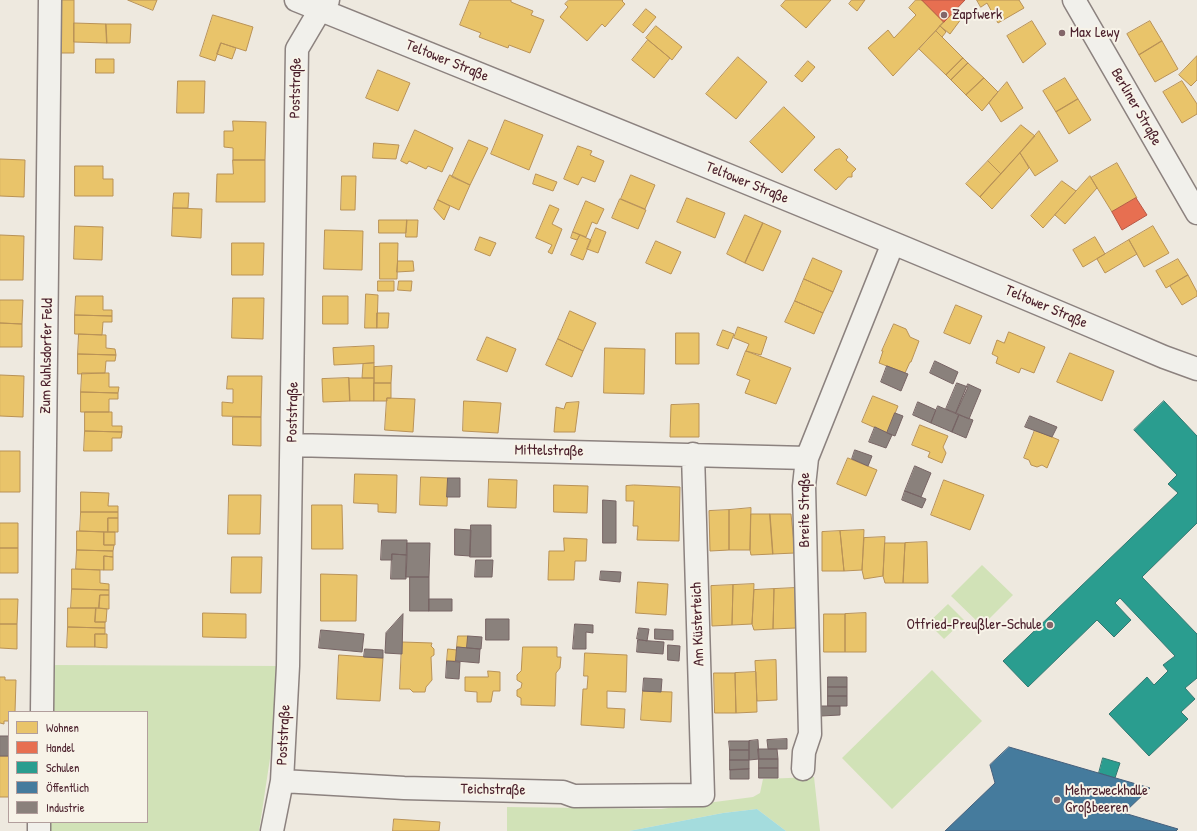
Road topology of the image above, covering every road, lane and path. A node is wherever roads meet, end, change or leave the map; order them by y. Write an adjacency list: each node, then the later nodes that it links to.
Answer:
1 (50, 0): 11 (street, Zum Ruhlsdorfer Feld)
2 (296, 0): 4 (street, Teltower Straße)
3 (1074, 0): 5 (street, Berliner Straße)
4 (324, 5): 6 (street, Teltower Straße); 8 (street, Poststraße)
5 (1197, 213)
6 (893, 243): 7 (street, Teltower Straße); 10 (street, Breite Straße)
7 (1197, 369)
8 (292, 445): 9 (street, Mittelstraße); 13 (street, Poststraße)
9 (693, 454): 10 (street, Mittelstraße); 14 (street, Am Küsterteich)
10 (806, 458): 12 (street, Breite Straße)
11 (42, 711)
12 (803, 769)
13 (282, 781): 14 (street, Teichstraße); 15 (street, Poststraße)
14 (703, 795)
15 (272, 831)

